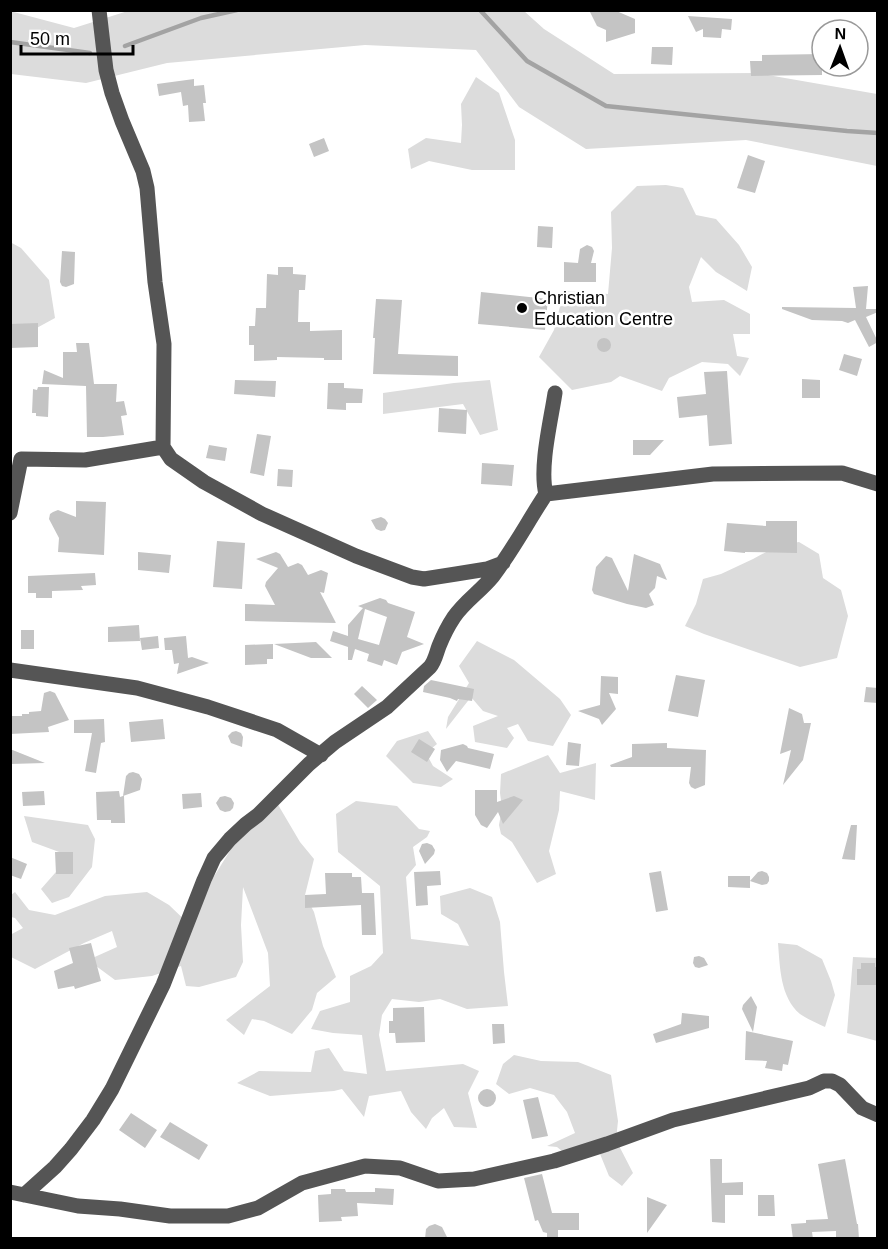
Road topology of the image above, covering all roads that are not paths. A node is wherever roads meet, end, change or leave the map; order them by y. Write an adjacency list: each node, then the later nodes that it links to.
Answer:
1 (99, 10): 3 (street)
2 (555, 393): 6 (street)
3 (163, 447): 4 (street); 8 (street)
4 (16, 458): 7 (street)
5 (878, 484): 6 (street)
6 (546, 494): 8 (street)
7 (10, 513)
8 (503, 562): 10 (street)
9 (10, 670): 10 (street)
10 (321, 755): 12 (street)
11 (878, 1115): 12 (street)
12 (17, 1194)

